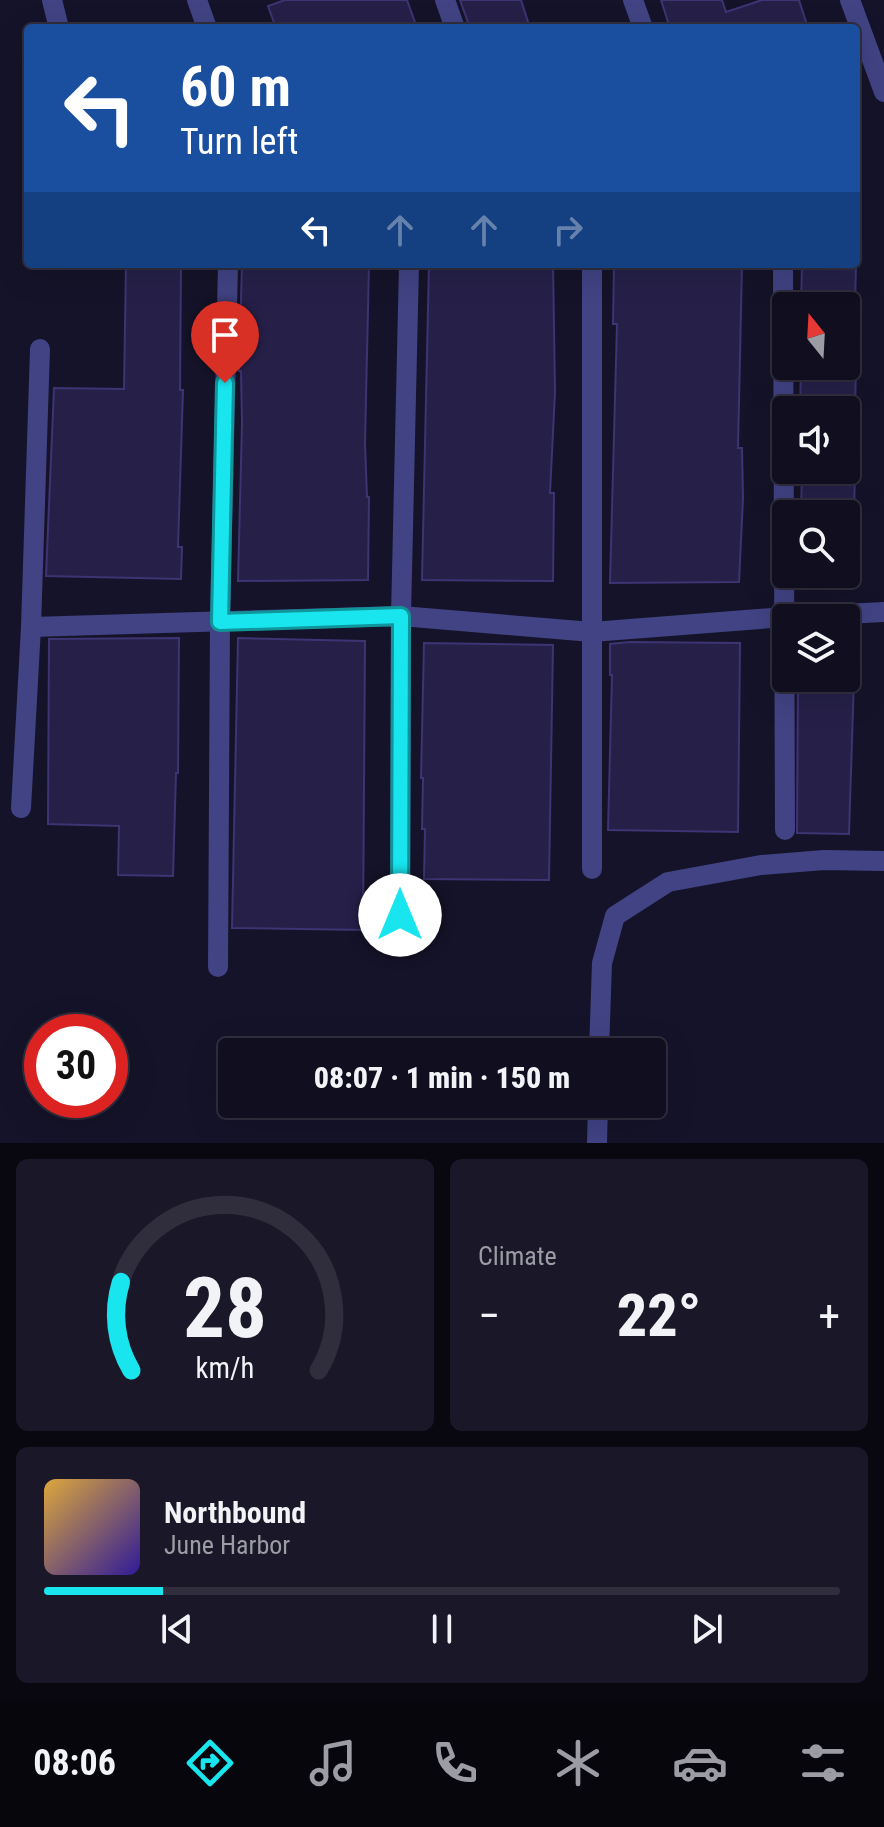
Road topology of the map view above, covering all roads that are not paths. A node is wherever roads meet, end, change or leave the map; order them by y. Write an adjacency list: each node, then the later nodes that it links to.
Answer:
1 (197, 0): 7 (street)
2 (445, 0): 8 (street)
3 (633, 0): 9 (street)
4 (850, 0): 10 (street)
5 (57, 1): 6 (street)
6 (59, 24)
7 (206, 24)
8 (454, 24)
9 (642, 24)
10 (859, 24)
11 (860, 27): 12 (street)
12 (884, 92)
13 (228, 268): 23 (street)
14 (409, 268): 21 (street)
15 (592, 268): 25 (street)
16 (783, 268): 18 (street)
17 (40, 349): 24 (street)
18 (785, 604)
19 (884, 612): 20 (street)
20 (860, 613)
21 (401, 616): 23 (street); 25 (street); 31 (street)
22 (772, 618): 25 (street)
23 (220, 622): 24 (street); 32 (street)
24 (31, 627): 27 (street)
25 (592, 632): 30 (street)
26 (785, 692): 28 (street)
27 (21, 808)
28 (785, 830)
29 (884, 861): 33 (street)
30 (592, 869)
31 (400, 945)
32 (218, 967)
33 (599, 1038)
34 (598, 1118): 35 (street)
35 (597, 1143)

